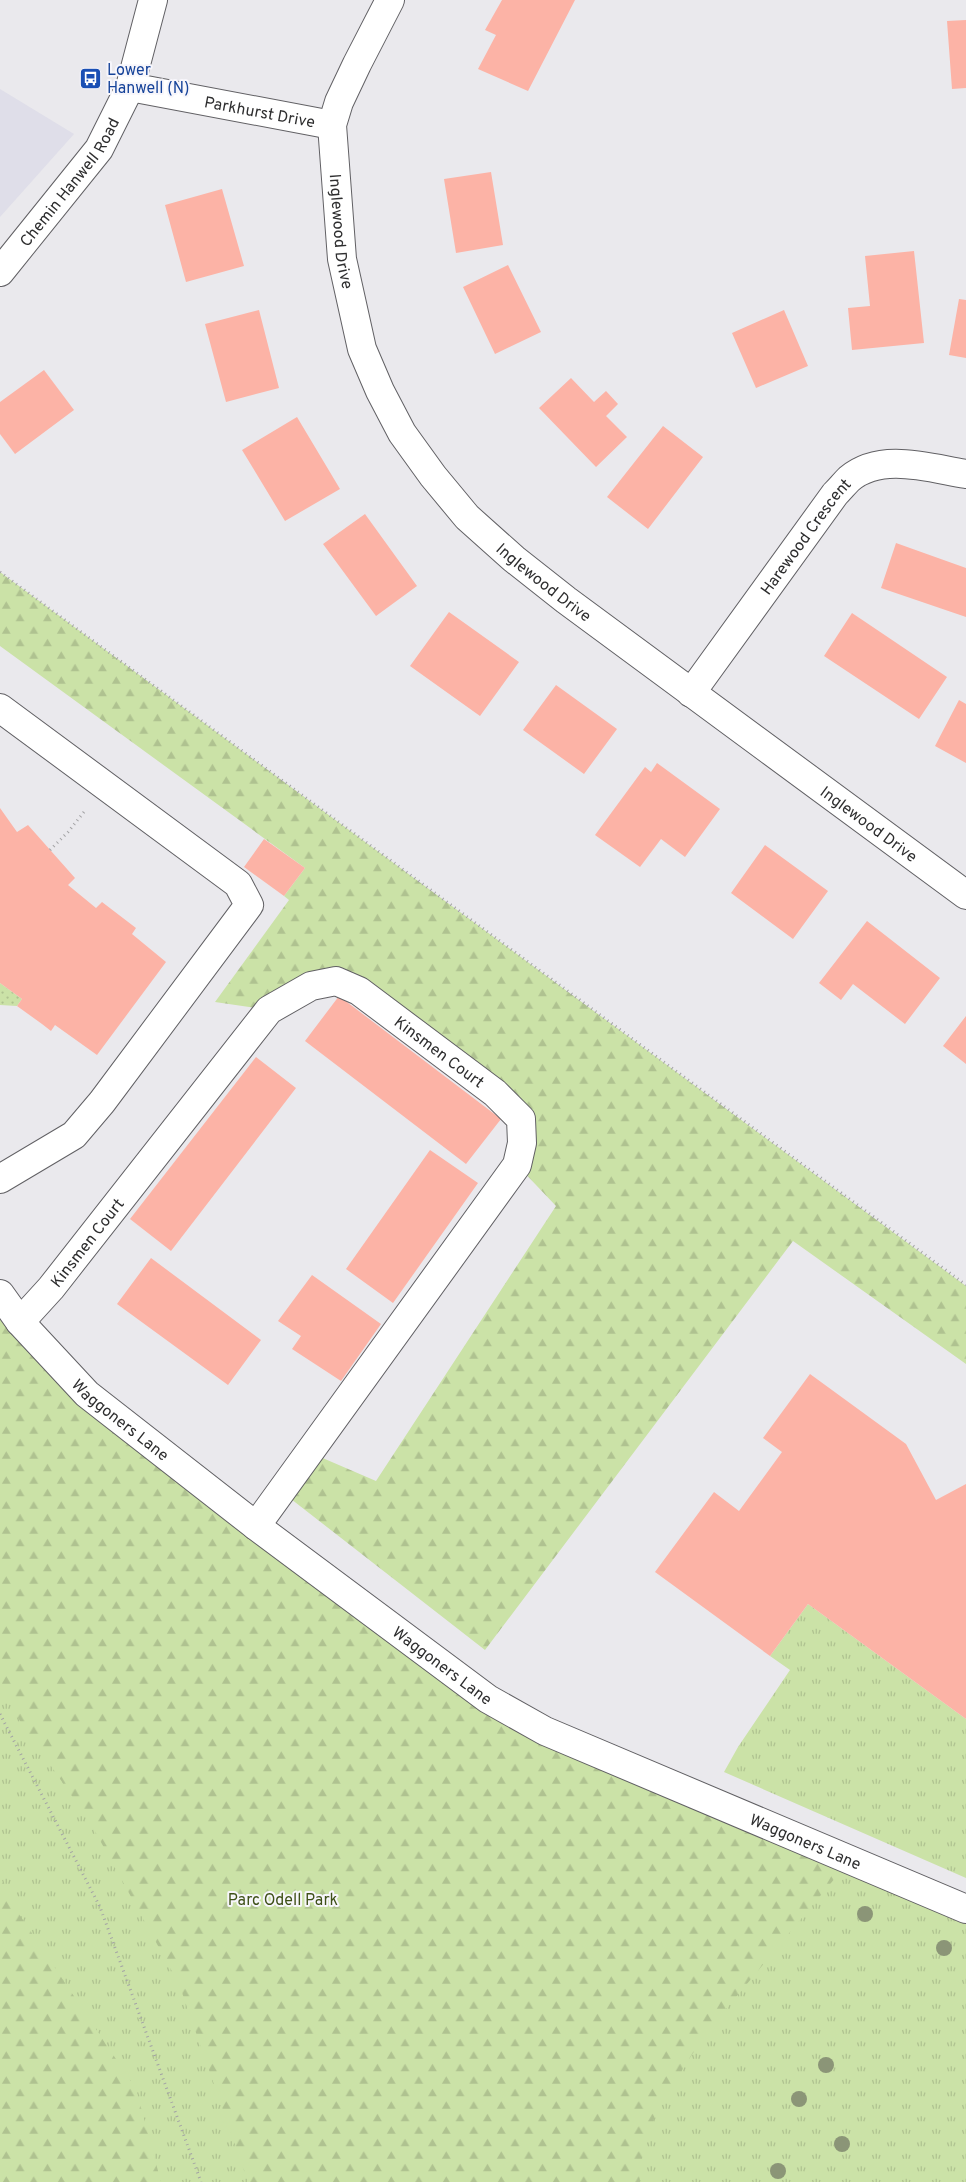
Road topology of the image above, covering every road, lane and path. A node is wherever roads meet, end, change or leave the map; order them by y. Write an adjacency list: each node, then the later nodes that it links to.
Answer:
1 (153, 0): 3 (street, Chemin Hanwell Road)
2 (390, 0): 4 (street)
3 (130, 87): 4 (street, Parkhurst Drive); 5 (street, Chemin Hanwell Road)
4 (332, 125): 8 (street, Inglewood Drive)
5 (0, 272)
6 (966, 474): 8 (street, Harewood Crescent)
7 (0, 572): 14 (path)
8 (691, 692): 12 (street, Inglewood Drive)
9 (0, 708): 13 (street)
10 (78, 820): 11 (path)
11 (50, 850)
12 (966, 896)
13 (0, 1179)
14 (966, 1286)
15 (0, 1294): 16 (street, Waggoners Lane)
16 (20, 1322): 17 (street, Waggoners Lane); 17 (street, Kinsmen Court)
17 (256, 1526): 19 (street, Waggoners Lane)
18 (0, 1714): 20 (path)
19 (966, 1909)
20 (201, 2182)

